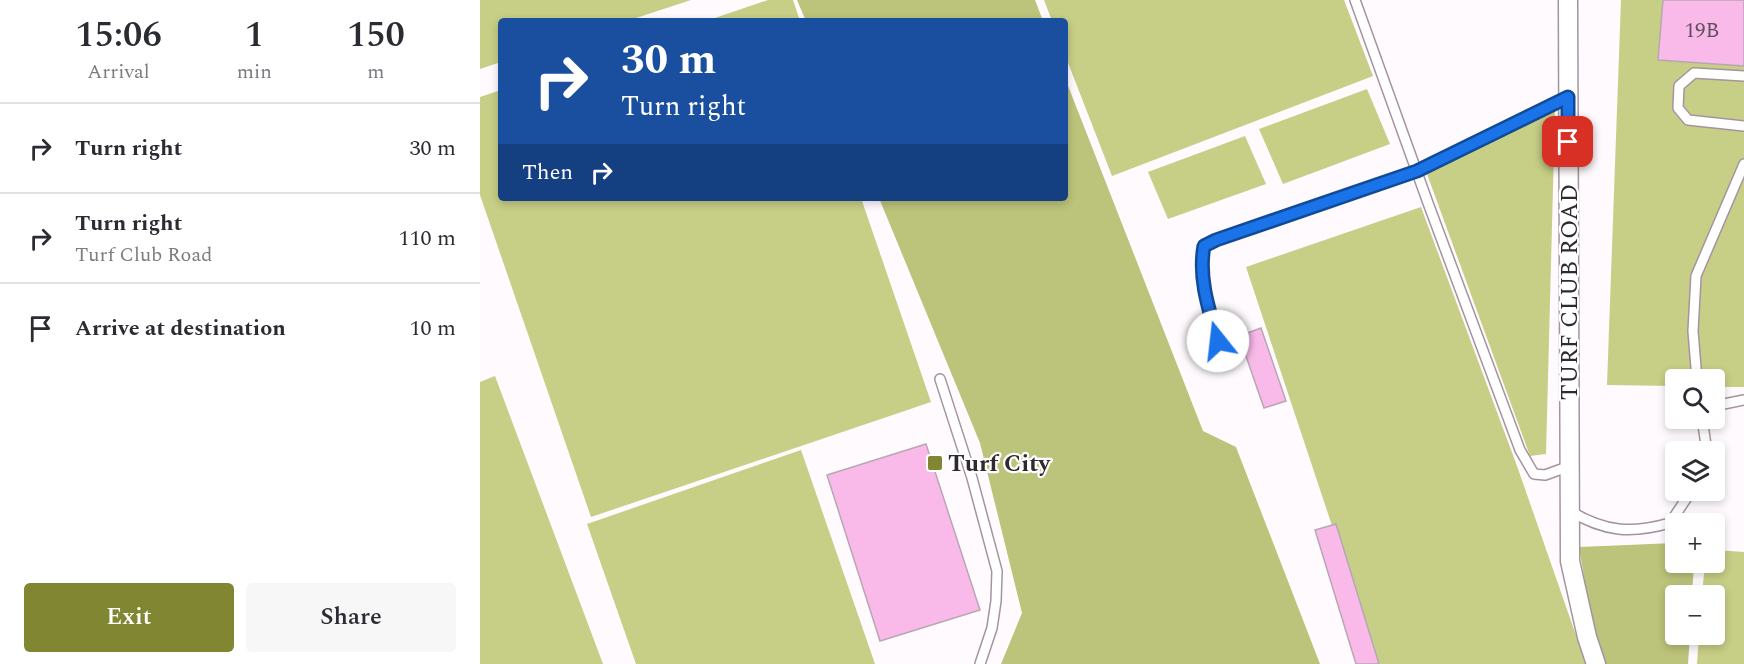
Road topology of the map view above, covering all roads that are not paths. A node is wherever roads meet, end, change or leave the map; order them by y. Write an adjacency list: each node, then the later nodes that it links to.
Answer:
1 (1355, 0): 7 (lane)
2 (1568, 0): 4 (street, TURF CLUB ROAD)
3 (1744, 76): 5 (lane)
4 (1568, 97): 7 (lane); 13 (street, TURF CLUB ROAD)
5 (1744, 126)
6 (1744, 164): 9 (lane)
7 (1417, 171): 8 (lane); 13 (lane)
8 (1218, 341)
9 (1696, 369)
10 (940, 379): 16 (lane)
11 (1744, 400): 12 (lane)
12 (1725, 404)
13 (1570, 466): 15 (street, TURF CLUB ROAD)
14 (1685, 501): 15 (lane)
15 (1570, 511): 17 (street, TURF CLUB ROAD)
16 (980, 664)
17 (1596, 664)

